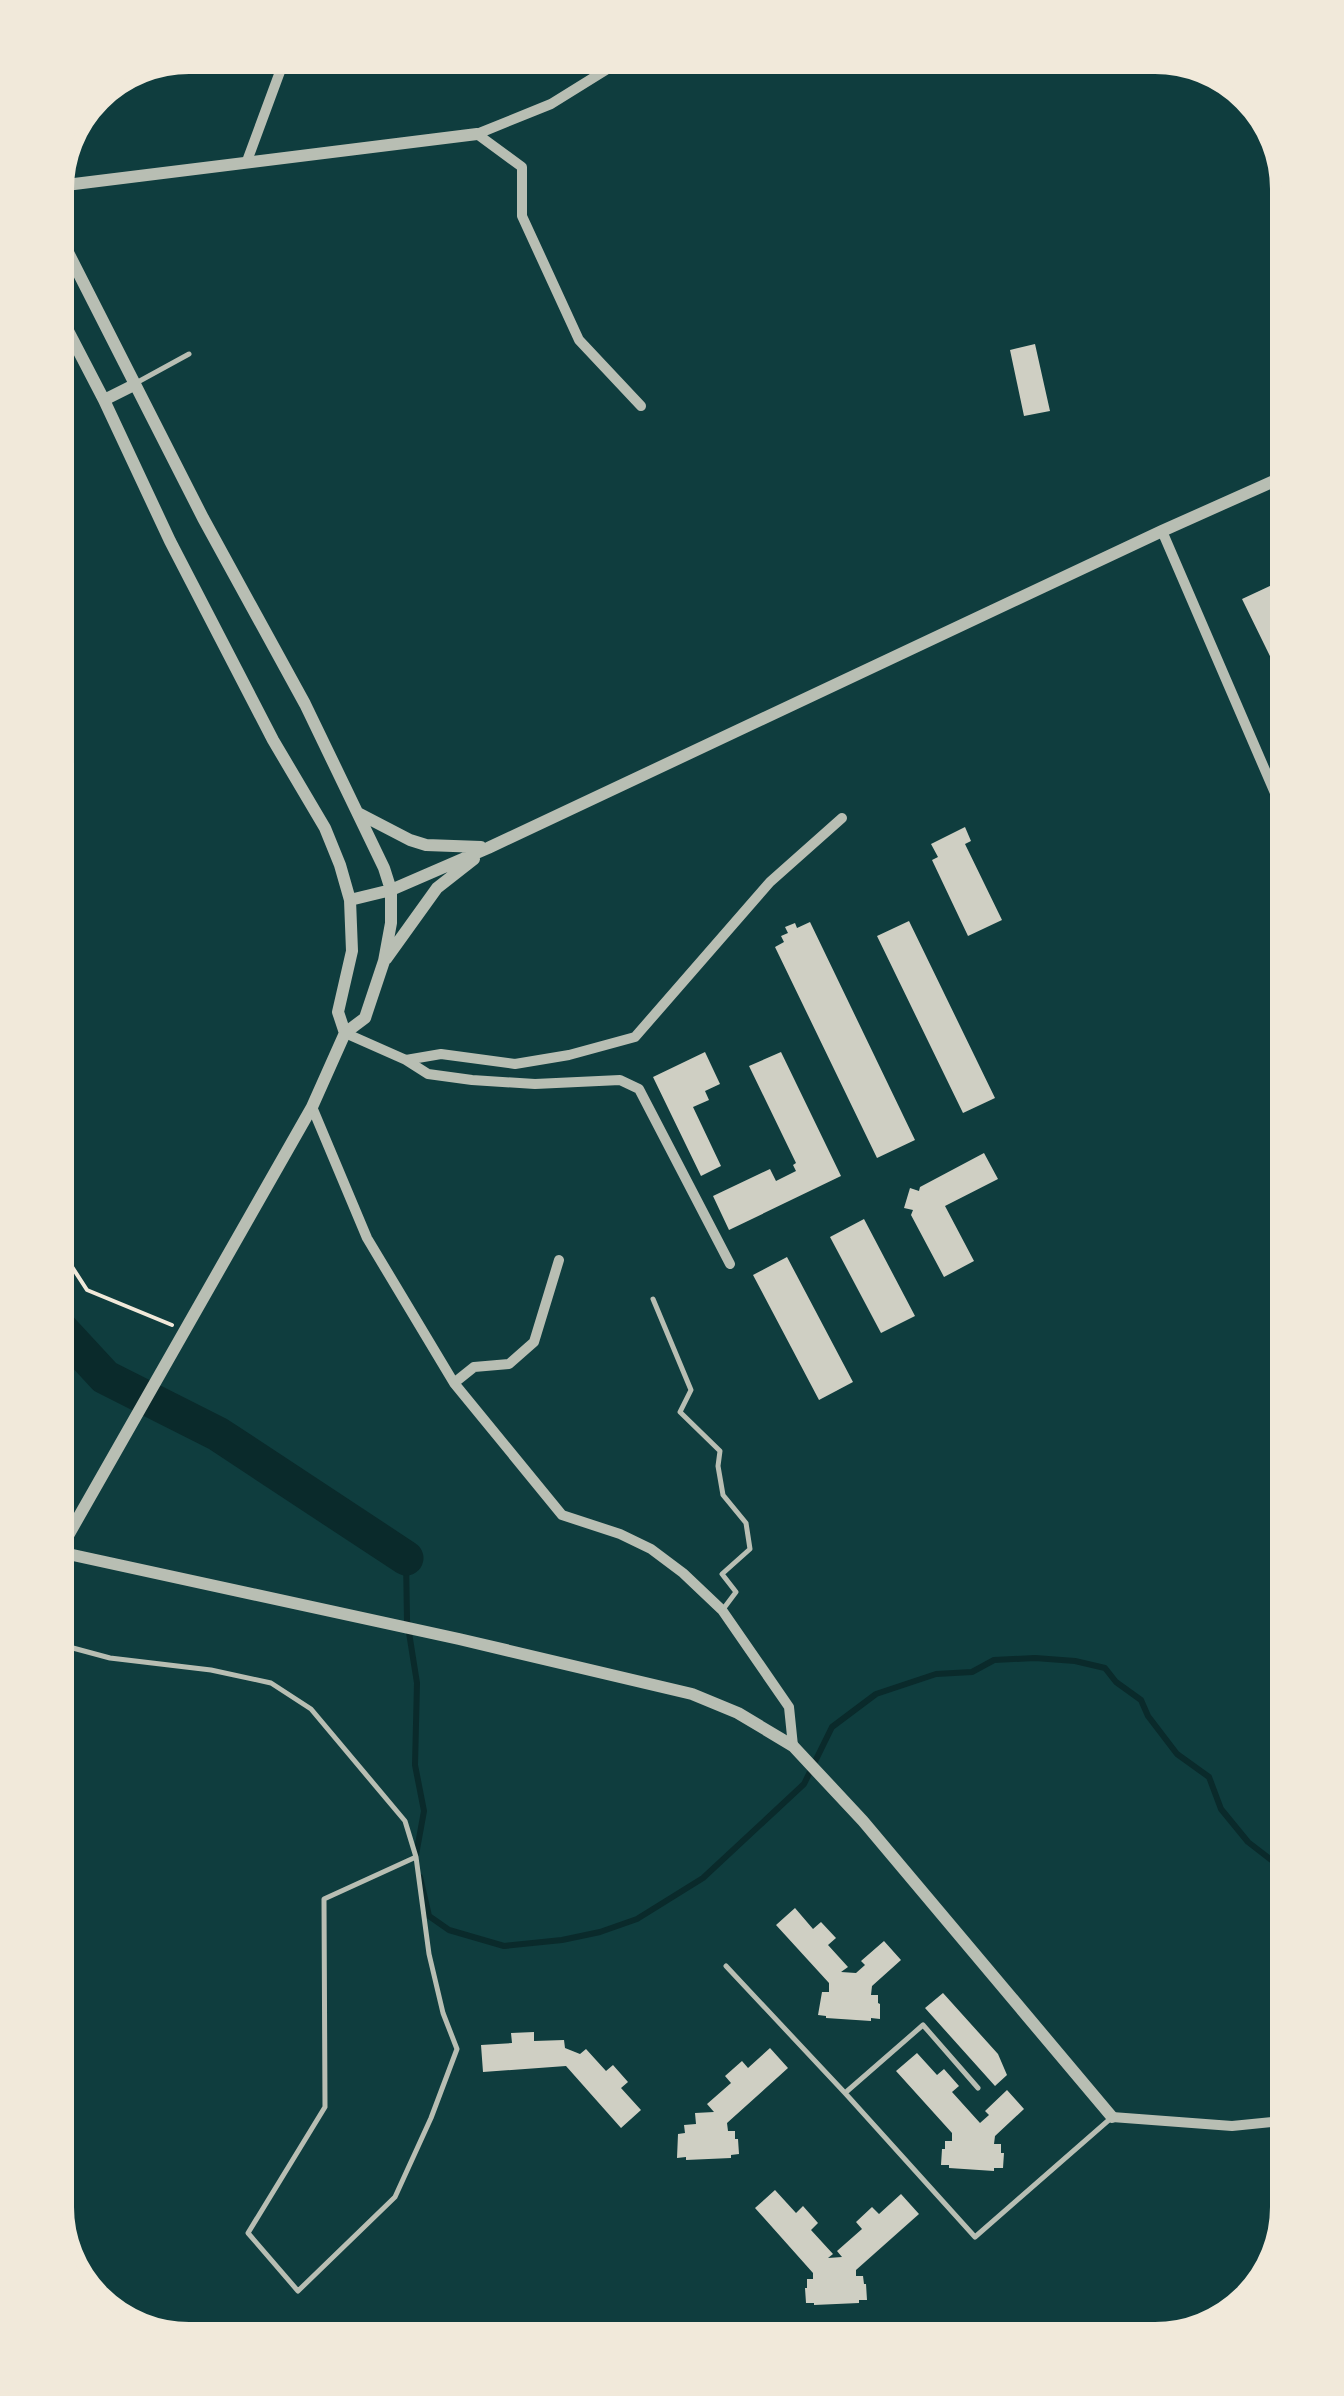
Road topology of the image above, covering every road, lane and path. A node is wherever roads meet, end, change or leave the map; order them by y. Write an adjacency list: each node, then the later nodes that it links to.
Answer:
1 (281, 68): 4 (street)
2 (609, 68): 3 (street)
3 (477, 134): 4 (street); 11 (street)
4 (247, 162): 5 (street)
5 (68, 185)
6 (68, 253): 9 (street)
7 (68, 331): 10 (street)
8 (189, 354): 9 (lane)
9 (134, 385): 10 (street); 15 (street)
10 (104, 400): 19 (street)
11 (641, 406)
12 (1276, 480): 13 (street)
13 (1162, 532): 14 (street); 17 (street)
14 (1276, 796)
15 (358, 812): 17 (street); 18 (street)
16 (842, 818): 22 (street)
17 (488, 848): 18 (street); 20 (street)
18 (391, 890): 19 (street); 20 (street)
19 (350, 900): 21 (street)
20 (384, 961): 21 (street)
21 (345, 1034): 22 (street); 23 (street)
22 (406, 1060): 26 (street)
23 (312, 1107): 28 (street); 29 (street)
24 (559, 1260): 29 (street)
25 (68, 1261): 28 (path)
26 (730, 1264)
27 (653, 1300): 32 (lane)
28 (186, 1330): 30 (street)
29 (454, 1383): 32 (street)
30 (68, 1536)
31 (68, 1556): 34 (street)
32 (722, 1610): 34 (street)
33 (68, 1647): 35 (lane)
34 (796, 1750): 39 (street)
35 (416, 1856): 35 (lane)
36 (726, 1966): 38 (lane)
37 (978, 2088): 38 (lane)
38 (845, 2093): 39 (lane)
39 (1112, 2117): 40 (street)
40 (1276, 2122)

